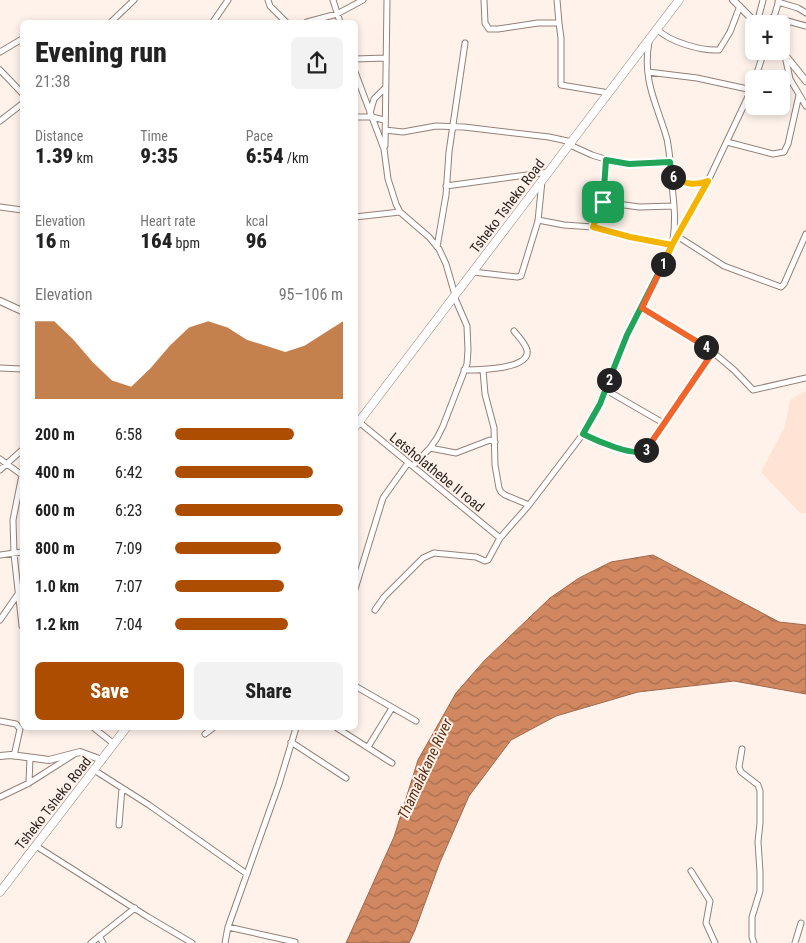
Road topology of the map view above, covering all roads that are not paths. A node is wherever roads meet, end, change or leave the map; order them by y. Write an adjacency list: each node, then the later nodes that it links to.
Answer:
1 (134, 0): 19 (street)
2 (228, 0): 20 (street)
3 (268, 0): 21 (street)
4 (333, 0): 15 (street)
5 (363, 0): 15 (street)
6 (387, 0): 32 (street)
7 (484, 0): 25 (street)
8 (557, 0): 25 (street)
9 (678, 0): 27 (highway, Tsheko Tsheko Road)
10 (734, 0): 13 (street)
11 (764, 0): 17 (street)
12 (778, 1): 14 (street); 18 (street)
13 (740, 6): 16 (street); 27 (street)
14 (806, 13)
15 (337, 14): 22 (street); 23 (street)
16 (749, 15)
17 (759, 15)
18 (774, 15)
19 (113, 20)
20 (215, 20)
21 (284, 20)
22 (315, 20)
23 (339, 20)
24 (790, 21): 26 (street)
25 (559, 23): 43 (street)
26 (806, 26)
27 (657, 29): 28 (highway, Tsheko Tsheko Road)
28 (650, 39): 37 (street); 43 (highway, Tsheko Tsheko Road)
29 (20, 40): 31 (street)
30 (465, 43): 52 (street)
31 (0, 52)
32 (386, 58): 33 (street); 40 (street)
33 (358, 59)
34 (785, 60): 44 (street)
35 (789, 60): 39 (street)
36 (0, 70): 42 (street)
37 (648, 72): 41 (street); 58 (street)
38 (358, 81): 48 (street)
39 (806, 81)
40 (385, 88): 48 (street); 50 (street)
41 (745, 88)
42 (20, 91)
43 (609, 93): 55 (highway, Tsheko Tsheko Road)
44 (799, 95): 47 (street); 54 (street)
45 (745, 105): 54 (street)
46 (20, 106): 51 (street)
47 (806, 106)
48 (371, 115): 49 (street); 50 (street); 56 (street)
49 (358, 117)
50 (384, 120): 53 (street)
51 (0, 121)
52 (454, 126): 53 (street); 55 (street); 63 (street)
53 (385, 130): 56 (street)
54 (727, 142): 62 (street)
55 (571, 143): 57 (street); 59 (highway, Tsheko Tsheko Road)
56 (384, 149): 68 (street)
57 (606, 160): 58 (street); 64 (street)
58 (670, 162): 60 (street)
59 (549, 172): 61 (highway, Tsheko Tsheko Road); 63 (street)
60 (672, 176): 62 (street); 65 (street)
61 (542, 181): 70 (street); 76 (highway, Tsheko Tsheko Road)
62 (708, 181): 73 (street)
63 (446, 186): 75 (street)
64 (603, 202): 65 (street); 71 (street)
65 (674, 206): 74 (street)
66 (0, 207): 67 (street)
67 (20, 210)
68 (400, 212): 69 (street); 75 (street)
69 (358, 217)
70 (538, 220): 71 (street); 76 (street)
71 (593, 227): 74 (street)
72 (806, 234): 73 (street)
73 (677, 236): 74 (street)
74 (672, 245): 79 (street)
75 (437, 246): 77 (street)
76 (473, 272): 77 (highway, Tsheko Tsheko Road)
77 (454, 296): 85 (street); 89 (highway, Tsheko Tsheko Road)
78 (0, 301): 80 (street)
79 (642, 308): 82 (street); 88 (street)
80 (20, 310)
81 (514, 331): 86 (street)
82 (713, 352): 87 (street); 90 (street)
83 (0, 368): 84 (street)
84 (20, 369)
85 (464, 370): 86 (street); 94 (street)
86 (483, 370): 93 (street)
87 (806, 378)
88 (606, 390): 90 (street); 92 (street)
89 (358, 420)
90 (665, 424): 92 (street)
91 (358, 425): 98 (street, Letsholathebe II road)
92 (583, 434): 102 (street)
93 (495, 442): 94 (street); 102 (street)
94 (430, 448): 98 (street)
95 (20, 452): 97 (street)
96 (0, 459): 97 (street)
97 (6, 464): 99 (street); 100 (street)
98 (410, 465): 103 (street, Letsholathebe II road); 107 (street)
99 (0, 470)
100 (20, 474)
101 (20, 485): 105 (street)
102 (529, 505): 103 (street)
103 (500, 538): 110 (street)
104 (20, 552): 105 (street)
105 (14, 554): 106 (street); 108 (street)
106 (0, 555)
107 (358, 579)
108 (18, 594): 109 (street); 111 (street)
109 (20, 610)
110 (375, 610)
111 (0, 620)
112 (358, 688): 113 (street)
113 (392, 708): 115 (street); 124 (street)
114 (0, 721): 128 (street)
115 (416, 721)
116 (96, 730): 123 (street)
117 (124, 730): 123 (highway, Tsheko Tsheko Road)
118 (210, 730): 121 (street)
119 (295, 730): 122 (street)
120 (340, 730): 124 (street)
121 (205, 734)
122 (291, 742): 133 (street); 140 (street)
123 (114, 744): 130 (highway, Tsheko Tsheko Road)
124 (368, 747): 131 (street)
125 (742, 749): 152 (street)
126 (78, 752): 129 (street); 130 (street); 134 (street)
127 (0, 754): 128 (street)
128 (13, 756): 129 (street)
129 (30, 758): 134 (street)
130 (102, 760): 132 (highway, Tsheko Tsheko Road)
131 (392, 763)
132 (94, 770): 135 (street); 138 (highway, Tsheko Tsheko Road)
133 (346, 778)
134 (30, 783): 136 (street)
135 (122, 788): 137 (street); 140 (street)
136 (0, 797)
137 (119, 825)
138 (36, 846): 141 (highway, Tsheko Tsheko Road); 142 (street)
139 (692, 871): 151 (street)
140 (247, 874): 144 (street)
141 (0, 892)
142 (134, 908): 145 (street); 149 (street)
143 (800, 923): 153 (street)
144 (228, 927): 146 (street); 150 (street)
145 (99, 936): 147 (street); 148 (street)
146 (295, 942)
147 (91, 943)
148 (103, 943)
149 (192, 943)
150 (225, 943)
151 (714, 943)
152 (754, 943)
153 (795, 943)

